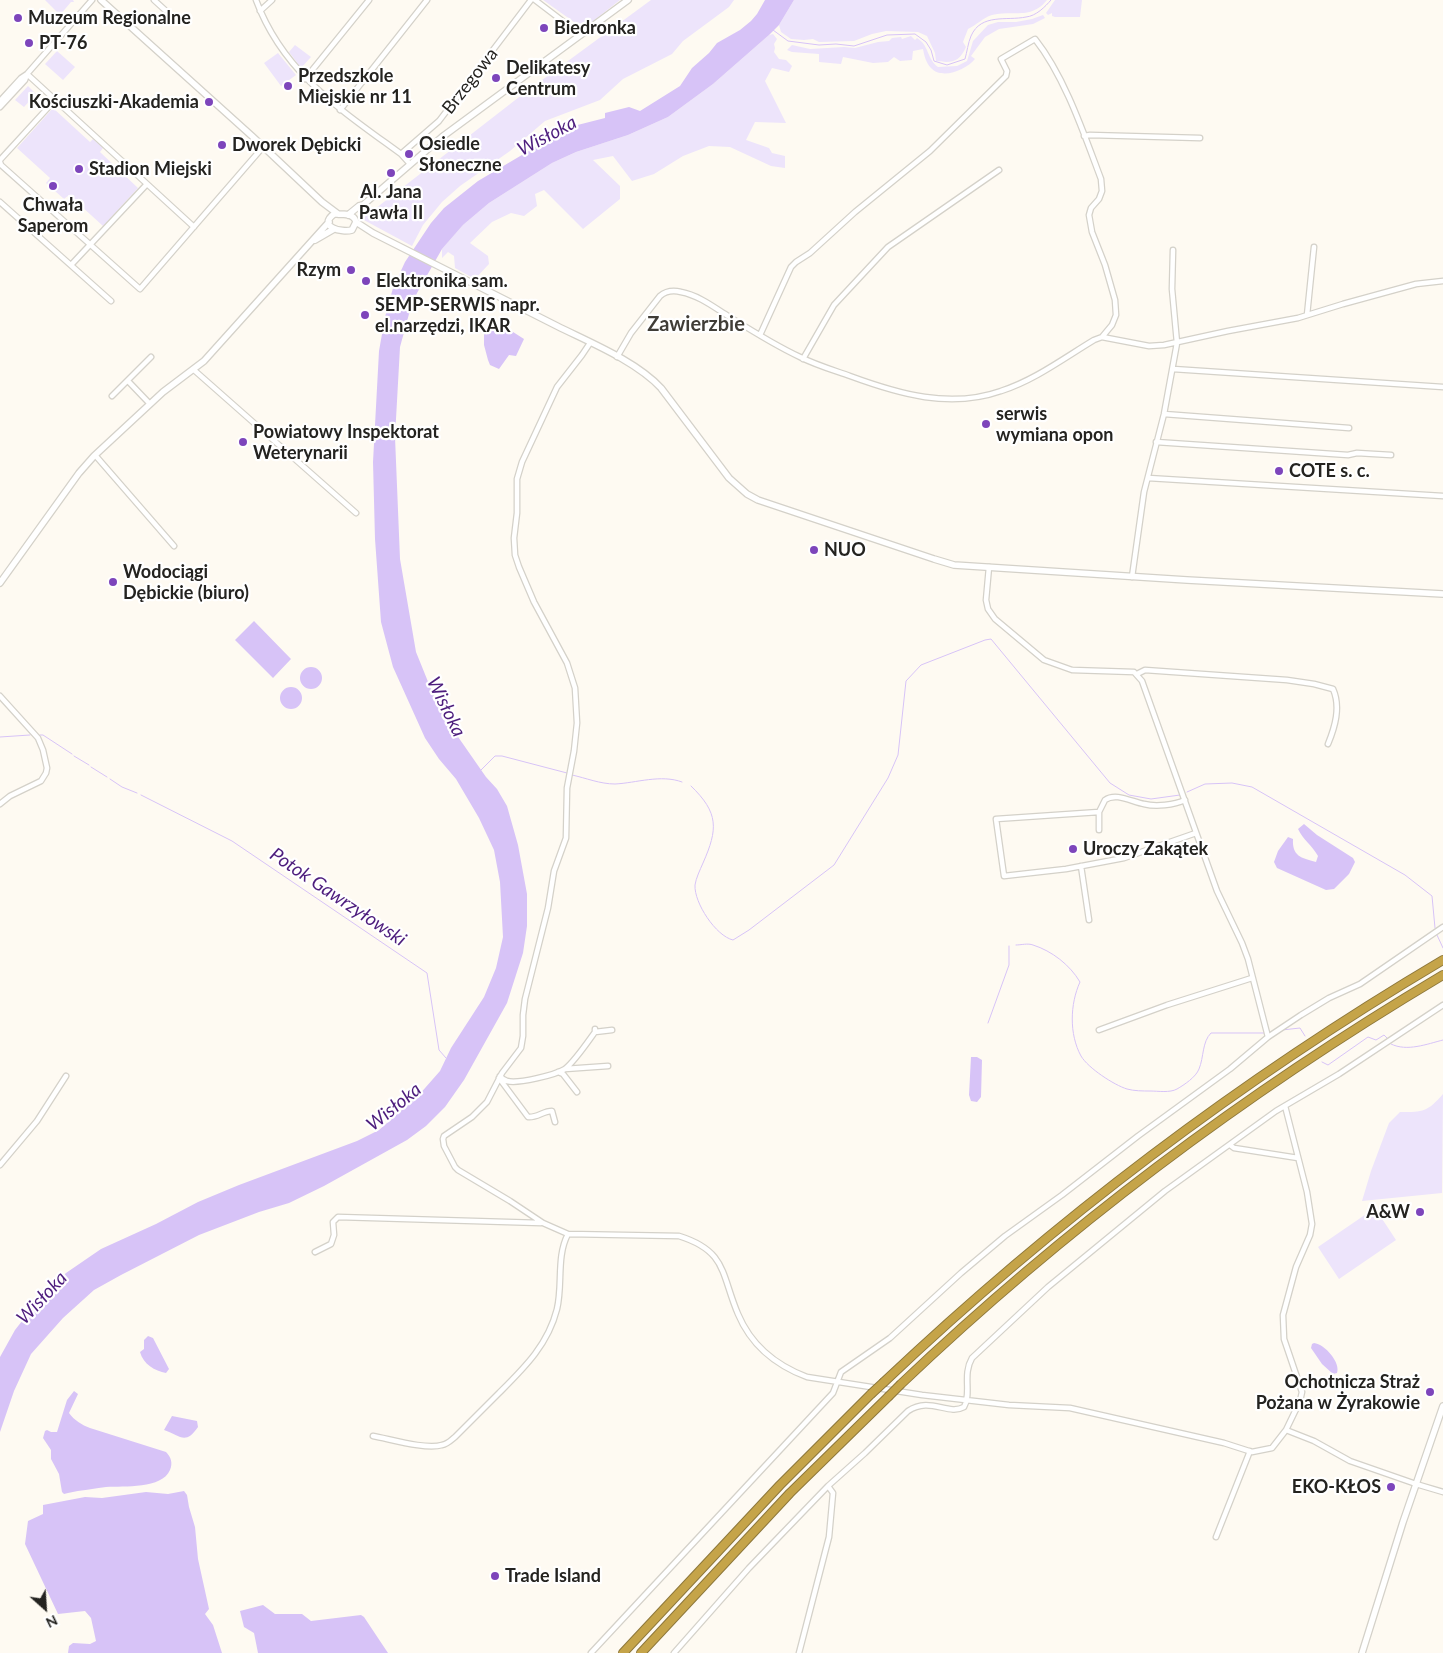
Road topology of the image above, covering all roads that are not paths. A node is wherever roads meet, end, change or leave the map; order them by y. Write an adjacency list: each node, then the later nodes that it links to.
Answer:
1 (92, 0): 14 (street)
2 (101, 0): 22 (street)
3 (154, 0): 11 (street)
4 (256, 0): 12 (street)
5 (272, 0): 12 (street)
6 (369, 0): 15 (street)
7 (427, 0): 19 (street)
8 (531, 0): 23 (street, Brzegowa)
9 (535, 0): 13 (street)
10 (628, 0): 13 (street)
11 (165, 10)
12 (260, 11): 15 (street)
13 (581, 34): 25 (street)
14 (27, 74): 16 (street); 17 (street); 18 (street)
15 (306, 78): 19 (street)
16 (0, 100)
17 (55, 100): 24 (street); 27 (street)
18 (0, 107)
19 (340, 110): 23 (street)
20 (1084, 136): 21 (street); 47 (street); 48 (street)
21 (1200, 138)
22 (264, 147): 29 (street); 35 (street)
23 (401, 154): 25 (street)
24 (0, 161): 39 (street)
25 (410, 164): 30 (street)
26 (998, 170): 53 (street)
27 (147, 184): 35 (street); 39 (street)
28 (0, 202): 43 (street)
29 (322, 202): 31 (street); 33 (street)
30 (363, 205): 32 (street); 34 (street)
31 (338, 214): 32 (street); 33 (street)
32 (348, 215): 34 (street)
33 (330, 220): 36 (street); 40 (street)
34 (356, 220): 37 (street); 38 (street)
35 (194, 227): 39 (street)
36 (334, 229): 37 (street); 40 (street)
37 (352, 230): 38 (street)
38 (373, 233): 49 (street)
39 (90, 244): 43 (street)
40 (310, 244): 55 (street)
41 (1314, 247): 46 (street)
42 (1172, 250): 50 (street)
43 (71, 265): 45 (street)
44 (1443, 281): 46 (street)
45 (111, 300)
46 (1308, 315): 50 (street)
47 (760, 335): 52 (street); 53 (street)
48 (1102, 337): 50 (street); 53 (street)
49 (590, 343): 52 (street); 95 (street)
50 (1177, 343): 54 (street)
51 (151, 357): 56 (street)
52 (617, 357): 69 (street)
53 (803, 359)
54 (1173, 369): 57 (street); 60 (street)
55 (194, 370): 59 (street); 67 (street)
56 (128, 381): 58 (street); 59 (street)
57 (1443, 387)
58 (112, 396)
59 (150, 404): 63 (street)
60 (1164, 414): 61 (street); 62 (street)
61 (1349, 428)
62 (1156, 442): 64 (street); 65 (street)
63 (95, 455): 68 (street); 71 (street)
64 (1391, 455)
65 (1148, 478): 66 (street); 70 (street)
66 (1443, 496)
67 (356, 513)
68 (174, 546)
69 (989, 567): 70 (street); 73 (street)
70 (1132, 577): 72 (street)
71 (0, 583)
72 (1443, 594)
73 (1137, 674): 75 (street); 76 (street)
74 (0, 696): 77 (street)
75 (1328, 744)
76 (1184, 800): 78 (street); 80 (street)
77 (0, 804)
78 (1099, 812): 79 (street); 81 (street)
79 (1100, 830)
80 (1196, 833): 81 (street); 86 (street)
81 (1081, 866): 82 (street)
82 (1089, 920)
83 (1443, 927): 90 (street)
84 (1443, 960): 116 (highway, bridge)
85 (1443, 975): 117 (highway, bridge)
86 (1252, 978): 89 (street); 90 (street)
87 (1443, 1004): 97 (street)
88 (612, 1030): 92 (street)
89 (1099, 1030)
90 (1268, 1037): 105 (street)
91 (608, 1066): 92 (street)
92 (564, 1070): 93 (street)
93 (558, 1072): 95 (street); 96 (street)
94 (66, 1076): 101 (street)
95 (500, 1078): 98 (street); 102 (street)
96 (577, 1092)
97 (1285, 1106): 99 (street); 100 (street)
98 (555, 1122)
99 (1230, 1145): 100 (street); 106 (street)
100 (1298, 1158): 108 (street)
101 (0, 1164)
102 (543, 1222): 103 (street); 104 (street)
103 (568, 1234): 105 (street); 109 (street)
104 (314, 1252)
105 (838, 1381): 106 (street); 115 (street)
106 (967, 1400): 110 (street); 112 (street)
107 (1443, 1406): 111 (street)
108 (1286, 1430): 110 (street); 111 (street)
109 (373, 1436)
110 (1250, 1451): 114 (street)
111 (1416, 1484): 113 (street); 120 (street)
112 (828, 1486): 118 (street); 119 (street)
113 (1443, 1492)
114 (1216, 1537)
115 (592, 1652)
116 (623, 1653)
117 (640, 1653)
118 (674, 1653)
119 (799, 1653)
120 (1362, 1653)

